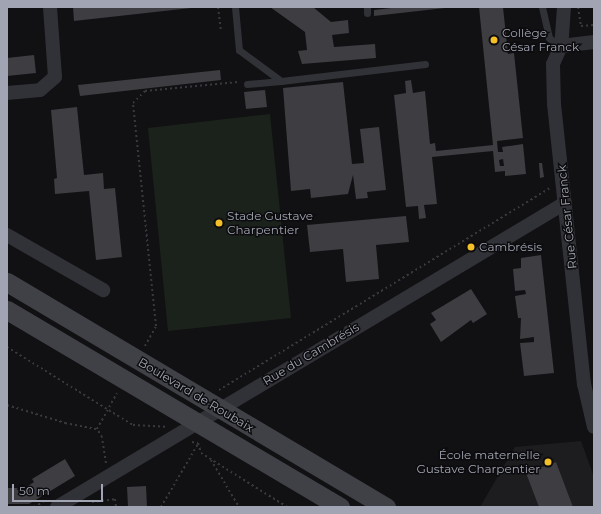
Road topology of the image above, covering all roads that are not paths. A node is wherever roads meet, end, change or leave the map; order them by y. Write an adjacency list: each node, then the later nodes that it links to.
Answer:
1 (50, 7): 10 (street)
2 (235, 7): 8 (lane)
3 (542, 7): 6 (lane)
4 (564, 7): 6 (street, Rue César Franck)
5 (594, 42): 6 (street)
6 (561, 46): 11 (street, Rue César Franck)
7 (425, 64): 8 (lane)
8 (281, 81): 9 (lane)
9 (247, 84)
10 (7, 93)
11 (565, 203): 16 (street, Rue du Cambrésis); 18 (street, Rue César Franck)
12 (7, 235): 14 (street)
13 (7, 282): 16 (main road, Boulevard de Roubaix)
14 (103, 290)
15 (7, 310): 17 (main road, Boulevard de Roubaix)
16 (212, 404): 17 (street, Rue du Cambrésis); 21 (main road, Boulevard de Roubaix)
17 (197, 422): 19 (street, Rue du Cambrésis); 20 (main road, Boulevard de Roubaix)
18 (594, 427)
19 (57, 507)
20 (340, 507)
21 (386, 507)

